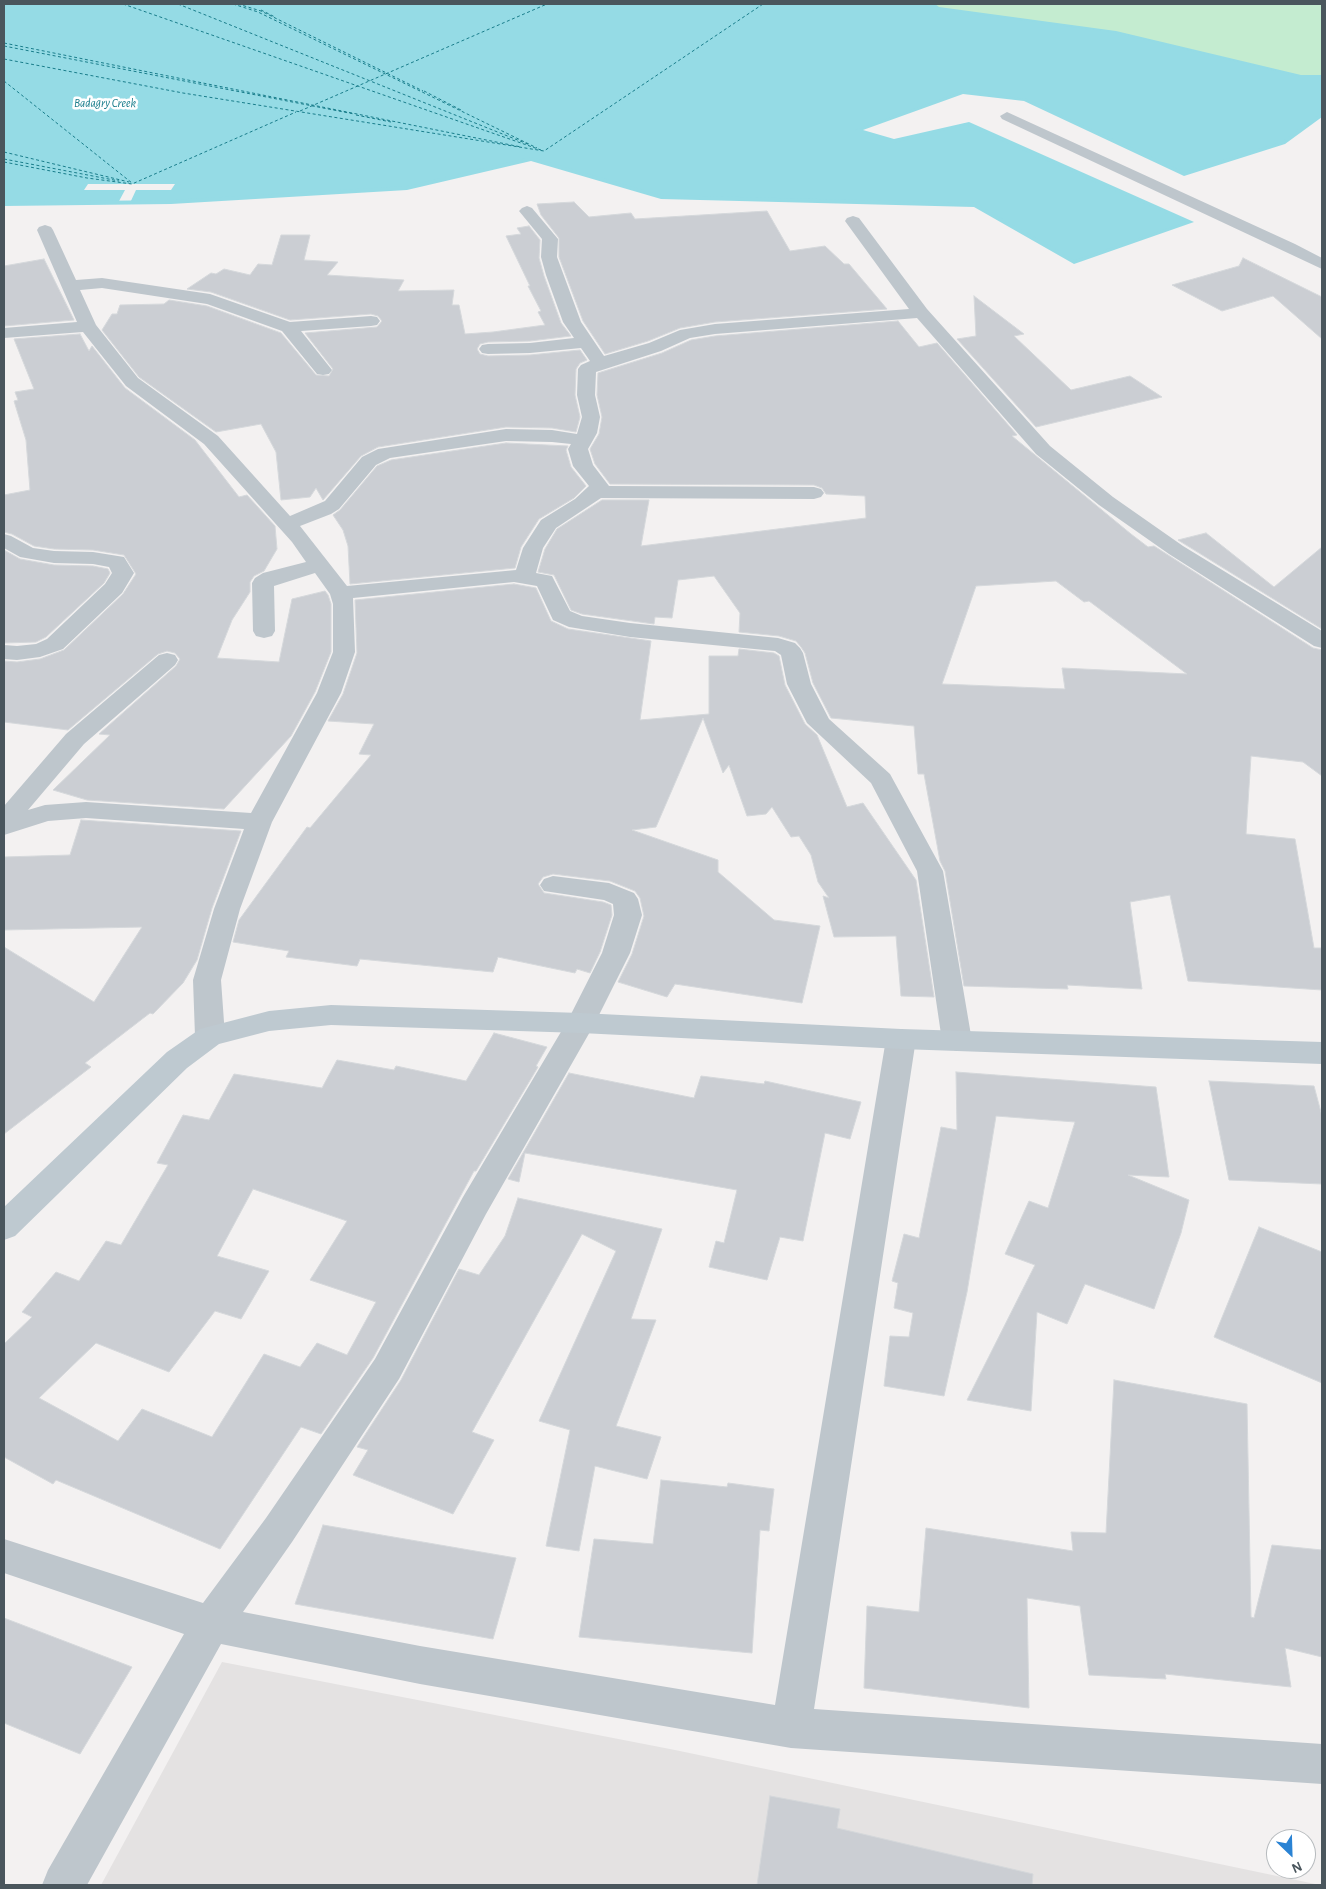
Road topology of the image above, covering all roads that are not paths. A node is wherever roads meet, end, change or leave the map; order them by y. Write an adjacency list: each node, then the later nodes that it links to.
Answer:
1 (1007, 116): 5 (street)
2 (527, 210): 12 (street)
3 (853, 222): 7 (street)
4 (45, 230): 6 (street)
5 (1322, 264)
6 (70, 286): 9 (street); 10 (street)
7 (921, 313): 14 (street); 25 (street)
8 (371, 321): 10 (street)
9 (88, 326): 11 (street); 19 (street)
10 (288, 327): 15 (street)
11 (4, 333)
12 (585, 342): 13 (street); 14 (street)
13 (488, 349)
14 (600, 363): 16 (street)
15 (323, 370)
16 (582, 440): 17 (street); 19 (street)
17 (596, 492): 18 (street); 22 (street)
18 (814, 493)
19 (286, 524): 21 (street)
20 (4, 540): 26 (street)
21 (319, 565): 23 (street); 24 (street)
22 (524, 578): 23 (street); 35 (street)
23 (341, 592): 29 (street)
24 (264, 631)
25 (1322, 641)
26 (4, 652)
27 (168, 660): 28 (street)
28 (4, 822)
29 (260, 822): 30 (street); 33 (street)
30 (4, 827)
31 (553, 885): 32 (street)
32 (581, 1023): 33 (main road); 34 (main road); 39 (street)
33 (210, 1036): 37 (main road)
34 (901, 1039): 35 (main road); 40 (street)
35 (957, 1041): 36 (main road)
36 (1322, 1053)
37 (4, 1228)
38 (4, 1556): 39 (street)
39 (212, 1624): 40 (street); 42 (street)
40 (791, 1728): 41 (street)
41 (1322, 1764)
42 (63, 1885)

